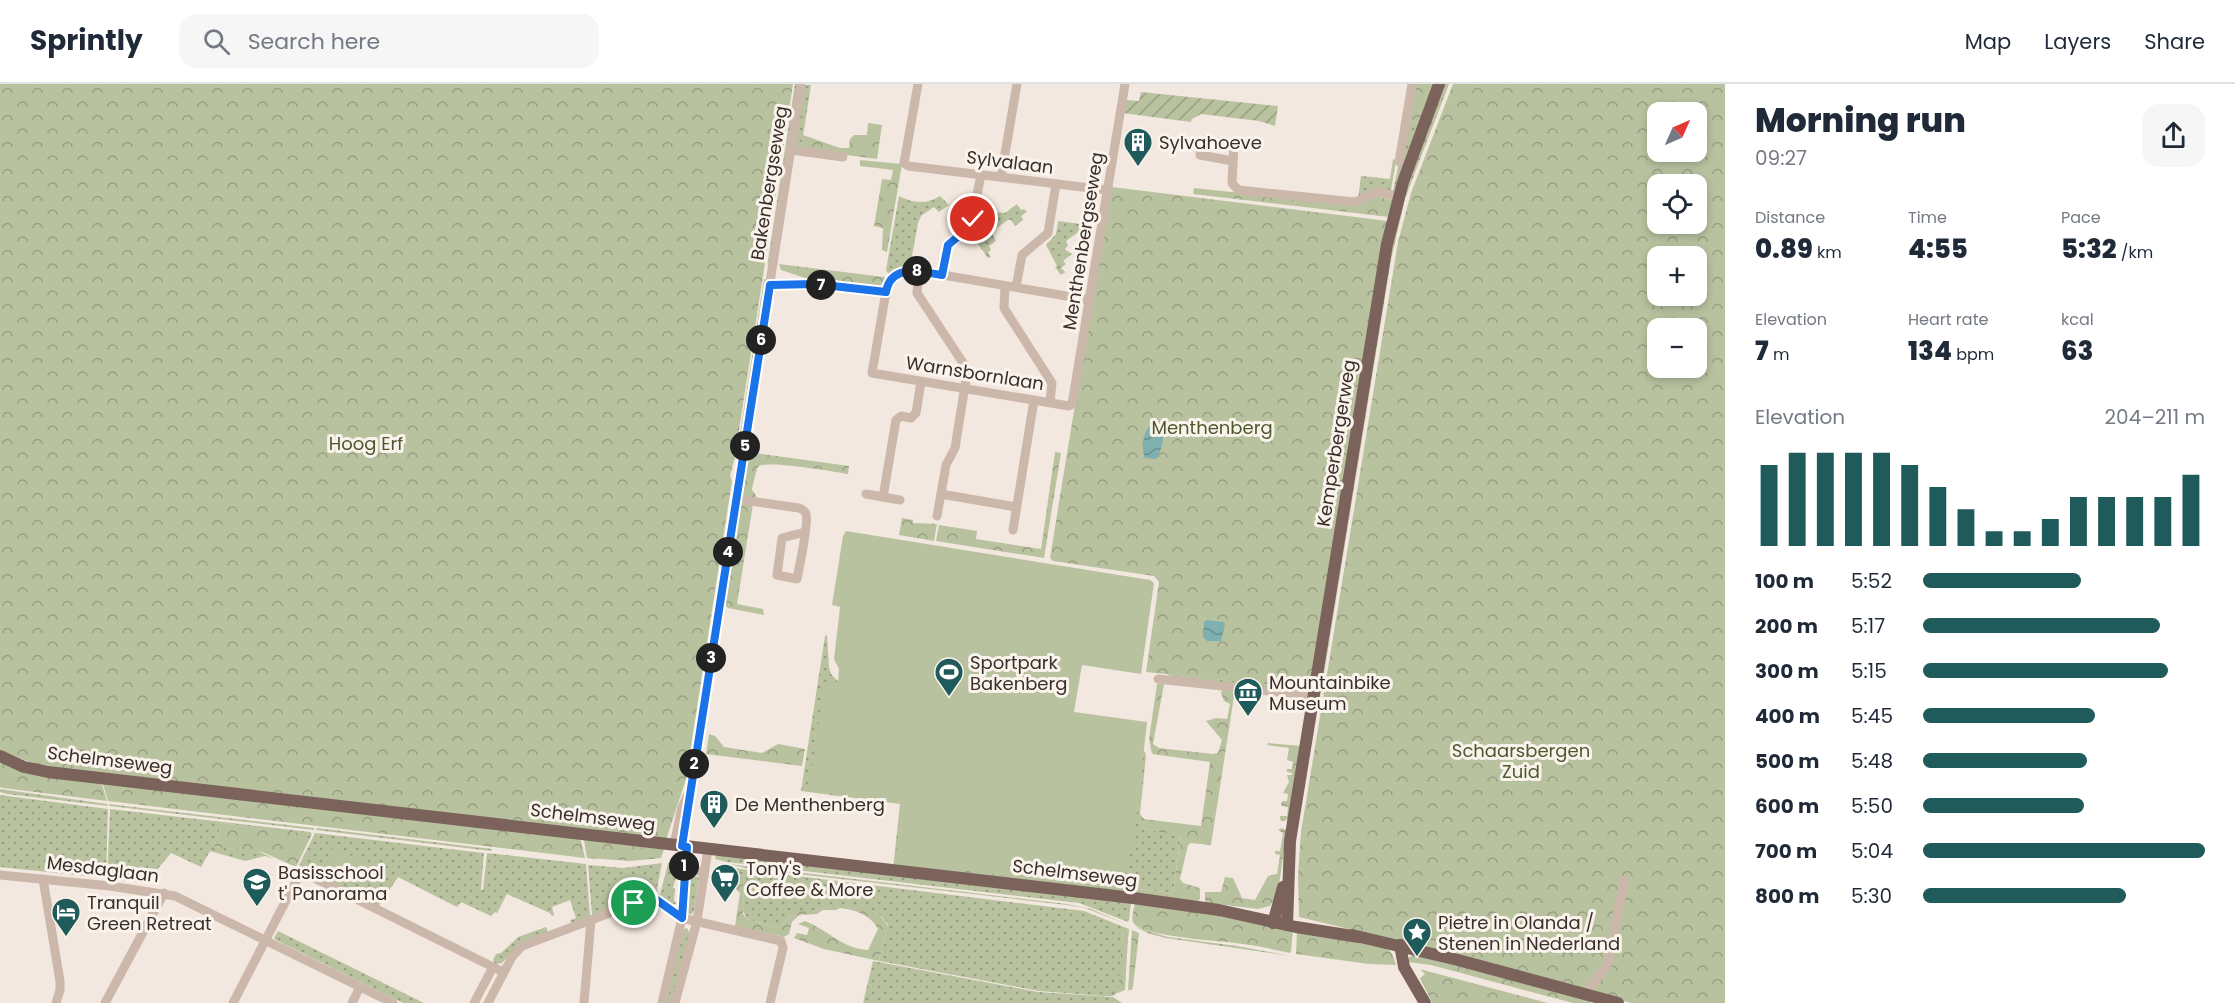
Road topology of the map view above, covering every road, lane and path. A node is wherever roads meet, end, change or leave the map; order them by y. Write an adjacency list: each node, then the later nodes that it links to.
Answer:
1 (801, 84): 7 (street, Bakenbergseweg)
2 (918, 84): 11 (street, Sylvalaan)
3 (1017, 84): 12 (street)
4 (1125, 84): 14 (street, Menthenbergseweg)
5 (1412, 84): 10 (street)
6 (1439, 84): 15 (main road, Kemperbergerweg)
7 (791, 150): 8 (street); 18 (street, Bakenbergseweg)
8 (843, 157)
9 (1233, 161): 15 (street)
10 (1399, 162)
11 (981, 175): 12 (street, Sylvalaan); 17 (street)
12 (1001, 177): 13 (street, Sylvalaan)
13 (1056, 184): 14 (street, Sylvalaan); 20 (street)
14 (1107, 190): 22 (street, Menthenbergseweg)
15 (1399, 196): 38 (main road, Kemperbergerweg)
16 (919, 271): 17 (street); 21 (street); 24 (street)
17 (942, 275): 19 (street)
18 (770, 285): 21 (street); 31 (street, Bakenbergseweg)
19 (1005, 286): 20 (street); 26 (street)
20 (1016, 287): 22 (street)
21 (886, 292): 23 (street, Warnsbornlaan)
22 (1090, 300): 27 (street, Menthenbergseweg)
23 (921, 382): 24 (street, Warnsbornlaan); 30 (street)
24 (966, 389): 25 (street, Warnsbornlaan); 29 (street)
25 (1034, 400): 26 (street, Warnsbornlaan); 33 (street)
26 (1050, 402): 27 (street, Warnsbornlaan)
27 (1072, 404)
28 (866, 494): 30 (street)
29 (940, 494): 33 (street); 34 (street)
30 (883, 497): 32 (street)
31 (736, 500): 36 (street); 40 (street, Bakenbergseweg)
32 (900, 500)
33 (1017, 507): 35 (street)
34 (937, 516)
35 (1013, 530)
36 (805, 532): 36 (street)
37 (1158, 679): 38 (street)
38 (1313, 696): 42 (main road, Kemperbergerweg)
39 (0, 756): 40 (main road, Schelmseweg)
40 (681, 846): 41 (main road, Schelmseweg); 43 (street, Bakenbergseweg)
41 (708, 849): 45 (street); 50 (main road, Schelmseweg)
42 (1287, 868): 50 (main road, Kemperbergerweg); 53 (main road, Kemperbergerweg)
43 (684, 874): 45 (street); 49 (street, Bakenbergseweg)
44 (0, 875): 46 (street, Mesdaglaan)
45 (705, 875): 52 (street)
46 (43, 879): 48 (street, Mesdaglaan); 60 (street)
47 (1624, 880): 59 (street)
48 (164, 893): 54 (street, Mesdaglaan); 61 (street)
49 (682, 918): 51 (street); 52 (street); 68 (street, Bakenbergseweg)
50 (1274, 919): 53 (main road, Schelmseweg)
51 (591, 920): 57 (street); 67 (street)
52 (696, 921): 69 (street); 70 (street)
53 (1287, 922): 55 (main road, Schelmseweg)
54 (266, 940): 56 (street); 58 (street, Mesdaglaan); 62 (street)
55 (1400, 945): 59 (main road, Schelmseweg); 71 (main road)
56 (493, 967): 57 (street); 65 (street)
57 (503, 972): 66 (street)
58 (360, 987): 63 (street); 64 (street, Mesdaglaan)
59 (1585, 994): 72 (main road, Schelmseweg)
60 (56, 1003)
61 (105, 1003)
62 (233, 1003)
63 (352, 1003)
64 (393, 1003)
65 (474, 1003)
66 (488, 1003)
67 (584, 1003)
68 (662, 1003)
69 (675, 1003)
70 (770, 1003)
71 (1425, 1003)
72 (1618, 1003)

